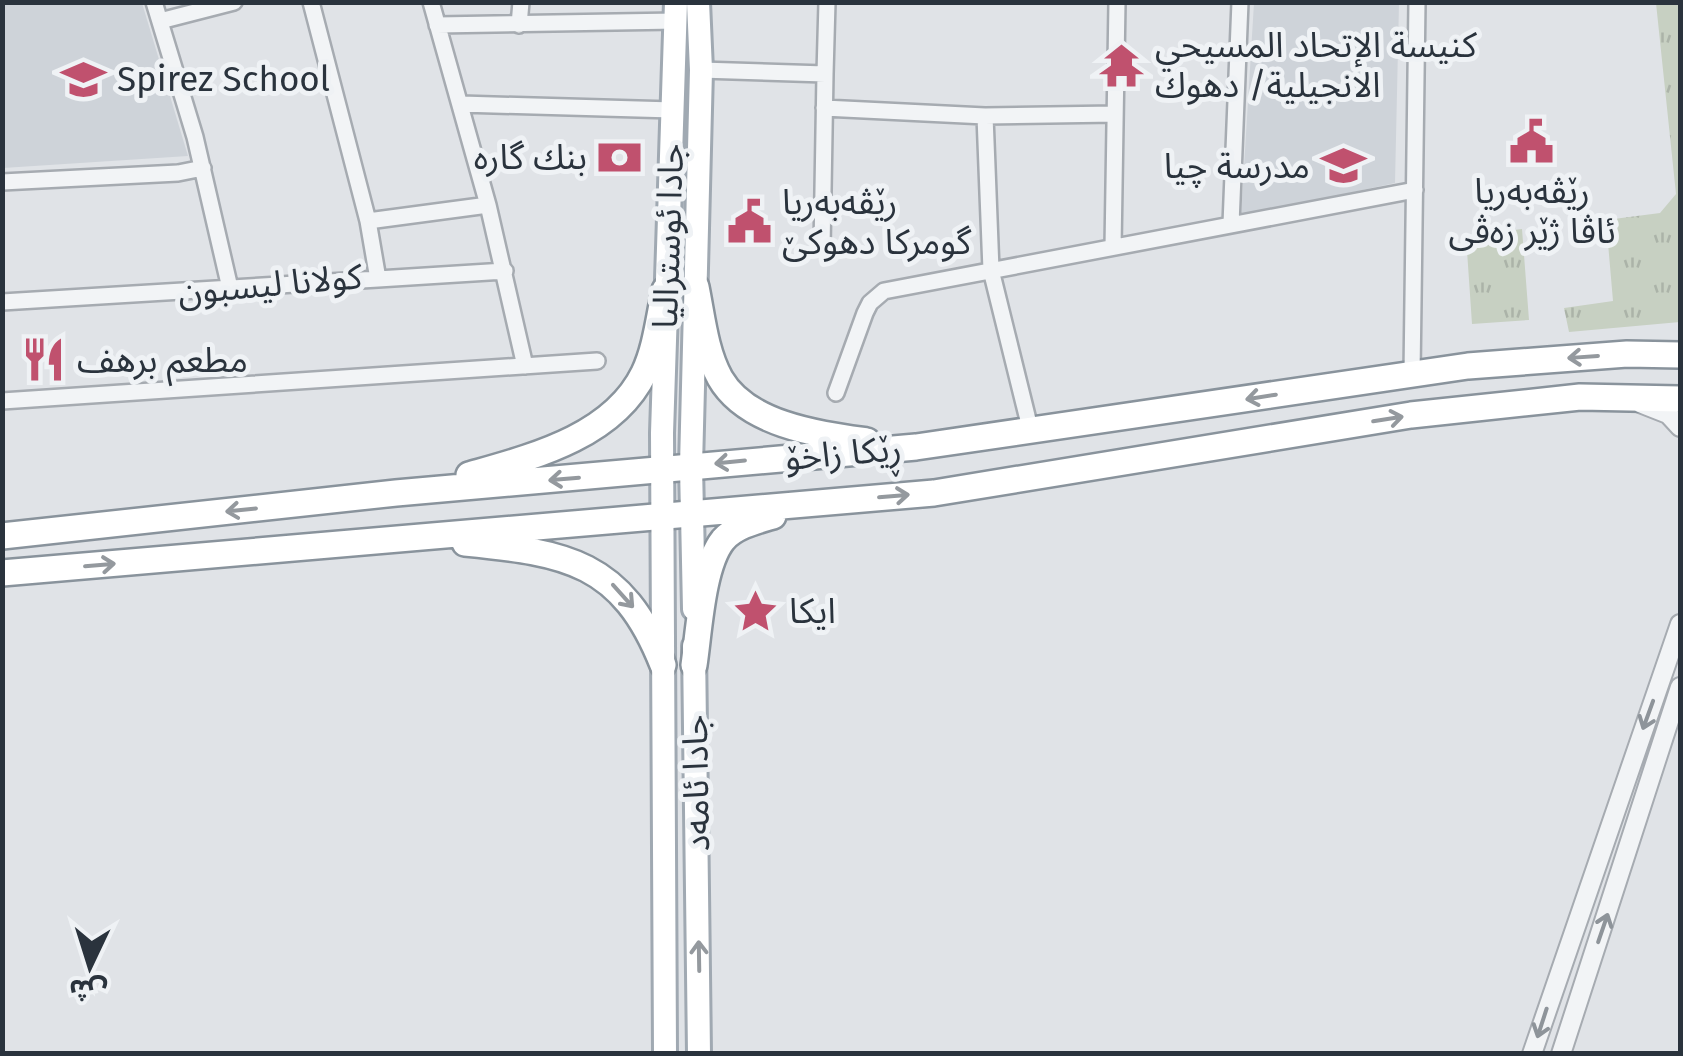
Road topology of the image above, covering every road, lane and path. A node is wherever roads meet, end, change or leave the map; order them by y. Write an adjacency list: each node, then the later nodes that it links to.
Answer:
1 (154, 2): 12 (street)
2 (234, 2): 12 (street)
3 (311, 2): 26 (street, كولانا ليسبون)
4 (431, 2): 13 (street)
5 (521, 2): 14 (street)
6 (698, 2): 15 (main road, جادا ئوسترالیا)
7 (827, 2): 16 (street)
8 (1117, 2): 20 (street)
9 (1240, 2): 27 (street)
10 (1417, 2): 24 (street)
11 (676, 12): 14 (street); 19 (main road, جادا ئوسترالیا)
12 (160, 21): 22 (street)
13 (437, 25): 14 (street); 17 (street)
14 (519, 25)
15 (701, 70): 16 (street); 33 (main road, جادا ئوسترالیا)
16 (825, 74): 18 (street)
17 (461, 104): 19 (street); 25 (street)
18 (824, 108): 21 (street); 29 (street)
19 (673, 110): 35 (main road, جادا ئوسترالیا)
20 (1115, 114): 21 (street); 28 (street)
21 (985, 116): 30 (street)
22 (202, 168): 23 (street); 34 (street)
23 (2, 182)
24 (1414, 190): 27 (street); 40 (street)
25 (488, 204): 26 (street); 31 (street)
26 (368, 222): 32 (street, كولانا ليسبون)
27 (1232, 224): 28 (street)
28 (1114, 247): 30 (street)
29 (822, 248)
30 (990, 270): 41 (street); 46 (street)
31 (505, 271): 32 (street); 39 (street)
32 (378, 279): 34 (street, كولانا ليسبون)
33 (696, 287): 47 (highway); 48 (main road, جادا ئوسترالیا)
34 (230, 288): 36 (street, كولانا ليسبون)
35 (665, 290): 49 (main road, جادا ئوسترالیا); 50 (highway)
36 (2, 302)
37 (1677, 354): 40 (highway, ڕێکا زاخۆ, one-way to 40)
38 (597, 361): 39 (street)
39 (524, 366): 44 (street)
40 (1412, 374): 46 (highway, ڕێکا زاخۆ, one-way to 46)
41 (836, 393)
42 (1626, 398): 43 (highway, ڕێکا زاخۆ); 45 (street); 51 (highway, ڕێکا زاخۆ, one-way to 42)
43 (1680, 399)
44 (2, 400)
45 (1680, 427)
46 (1031, 432): 47 (highway, ڕێکا زاخۆ)
47 (916, 447): 48 (highway, ڕێکا زاخۆ, one-way to 48)
48 (691, 466): 49 (highway, ڕێکا زاخۆ); 52 (main road, جادا ئوسترالیا)
49 (662, 470): 50 (highway, ڕێکا زاخۆ, one-way to 50); 53 (main road, جادا ئوسترالیا)
50 (396, 493): 54 (highway, ڕێکا زاخۆ, one-way to 54)
51 (825, 503): 52 (highway, ڕێکا زاخۆ); 59 (highway)
52 (693, 513): 53 (highway, ڕێکا زاخۆ); 59 (main road, جادا ئامەد)
53 (661, 516): 55 (highway, ڕێکا زاخۆ); 58 (main road, جادا ئامەد)
54 (2, 536)
55 (400, 538): 56 (highway, ڕێکا زاخۆ, one-way to 55); 58 (highway, one-way to 58)
56 (2, 573)
57 (1680, 624): 61 (street, one-way to 61)
58 (662, 664): 63 (main road, جادا ئامەد)
59 (694, 665): 64 (main road, جادا ئامەد, one-way to 59)
60 (1680, 687): 62 (street)
61 (1590, 877): 62 (street); 65 (street, one-way to 65)
62 (1616, 890): 66 (street, one-way to 62)
63 (665, 1054)
64 (699, 1054)
65 (1532, 1054)
66 (1561, 1054)

